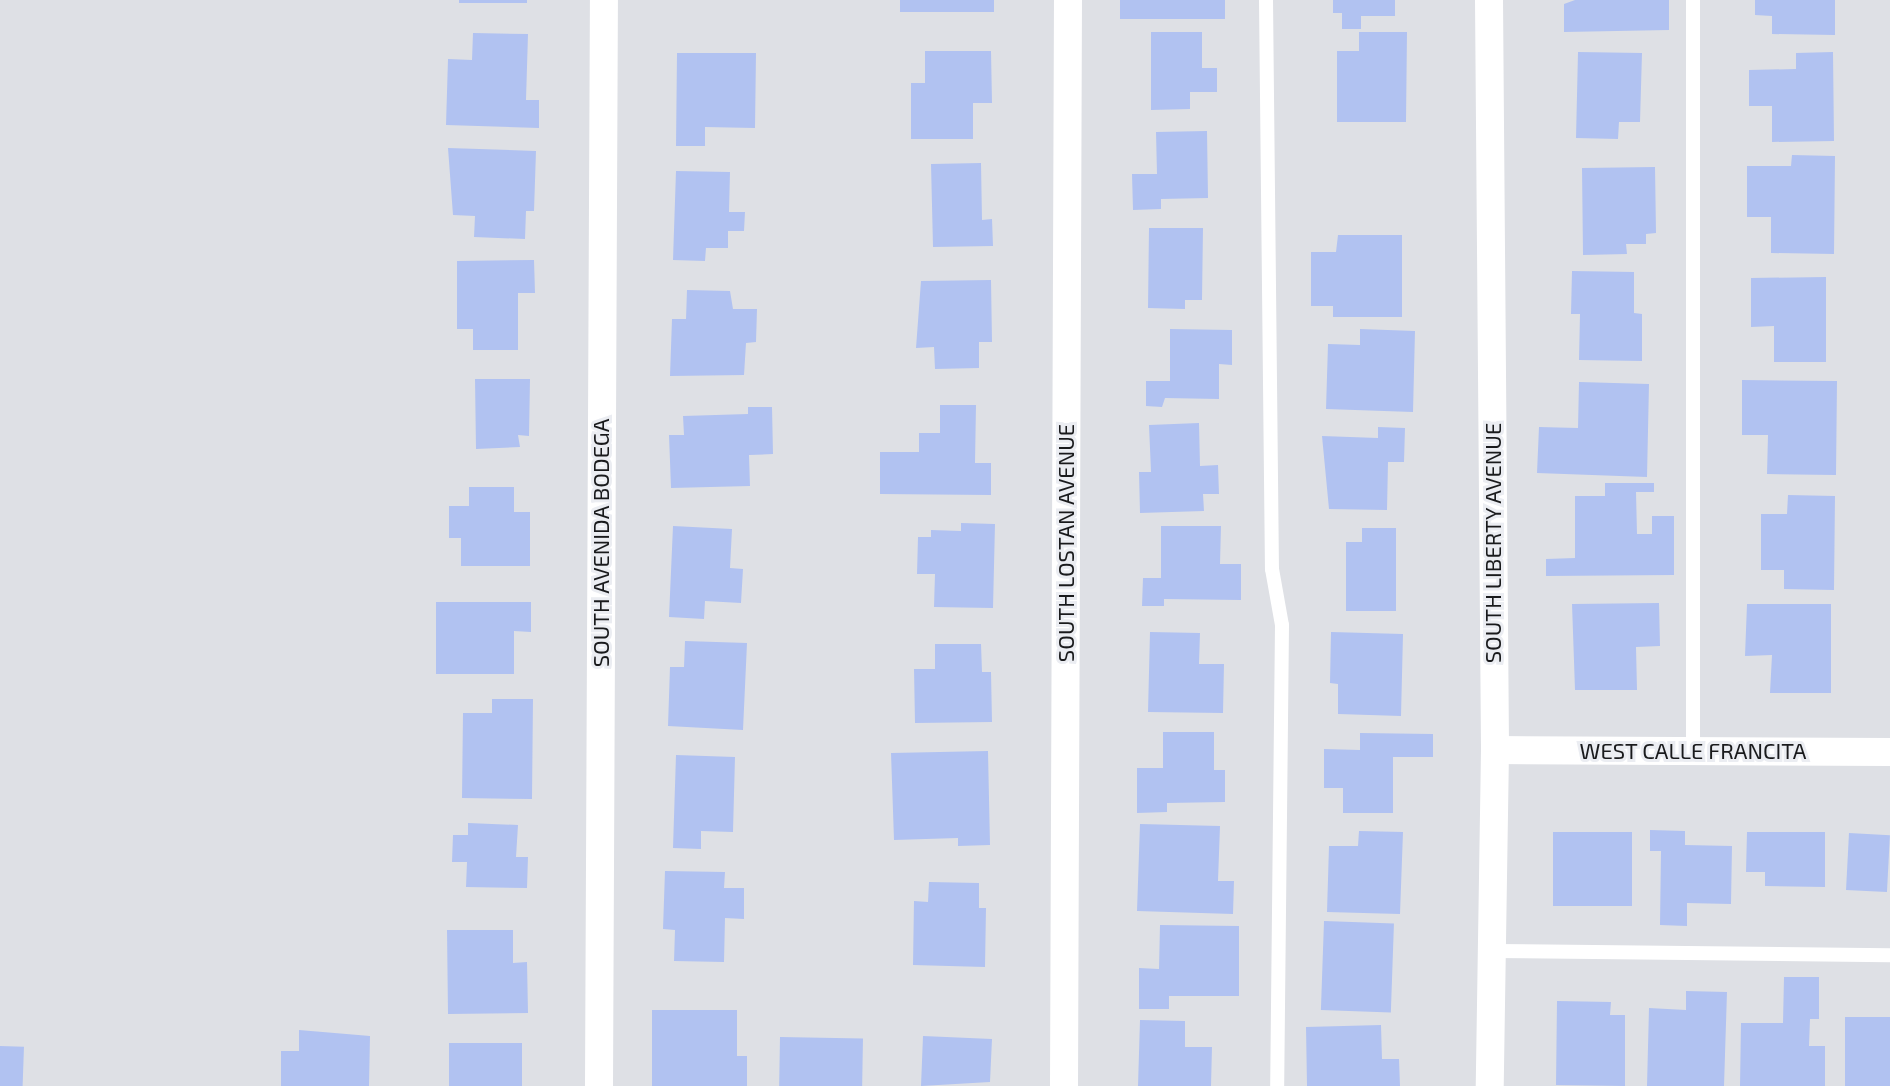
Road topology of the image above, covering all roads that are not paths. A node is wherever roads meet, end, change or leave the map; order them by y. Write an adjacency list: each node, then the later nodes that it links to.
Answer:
1 (604, 0): 11 (street, SOUTH AVENIDA BODEGA)
2 (1068, 0): 12 (street, SOUTH LOSTAN AVENUE)
3 (1266, 0): 13 (lane)
4 (1489, 0): 6 (street, SOUTH LIBERTY AVENUE)
5 (1693, 0): 7 (lane)
6 (1495, 750): 7 (street, WEST CALLE FRANCITA); 9 (street, SOUTH LIBERTY AVENUE)
7 (1693, 751): 8 (street, WEST CALLE FRANCITA)
8 (1890, 752)
9 (1494, 951): 10 (lane); 14 (street, SOUTH LIBERTY AVENUE)
10 (1890, 955)
11 (599, 1086)
12 (1064, 1086)
13 (1277, 1086)
14 (1490, 1086)

